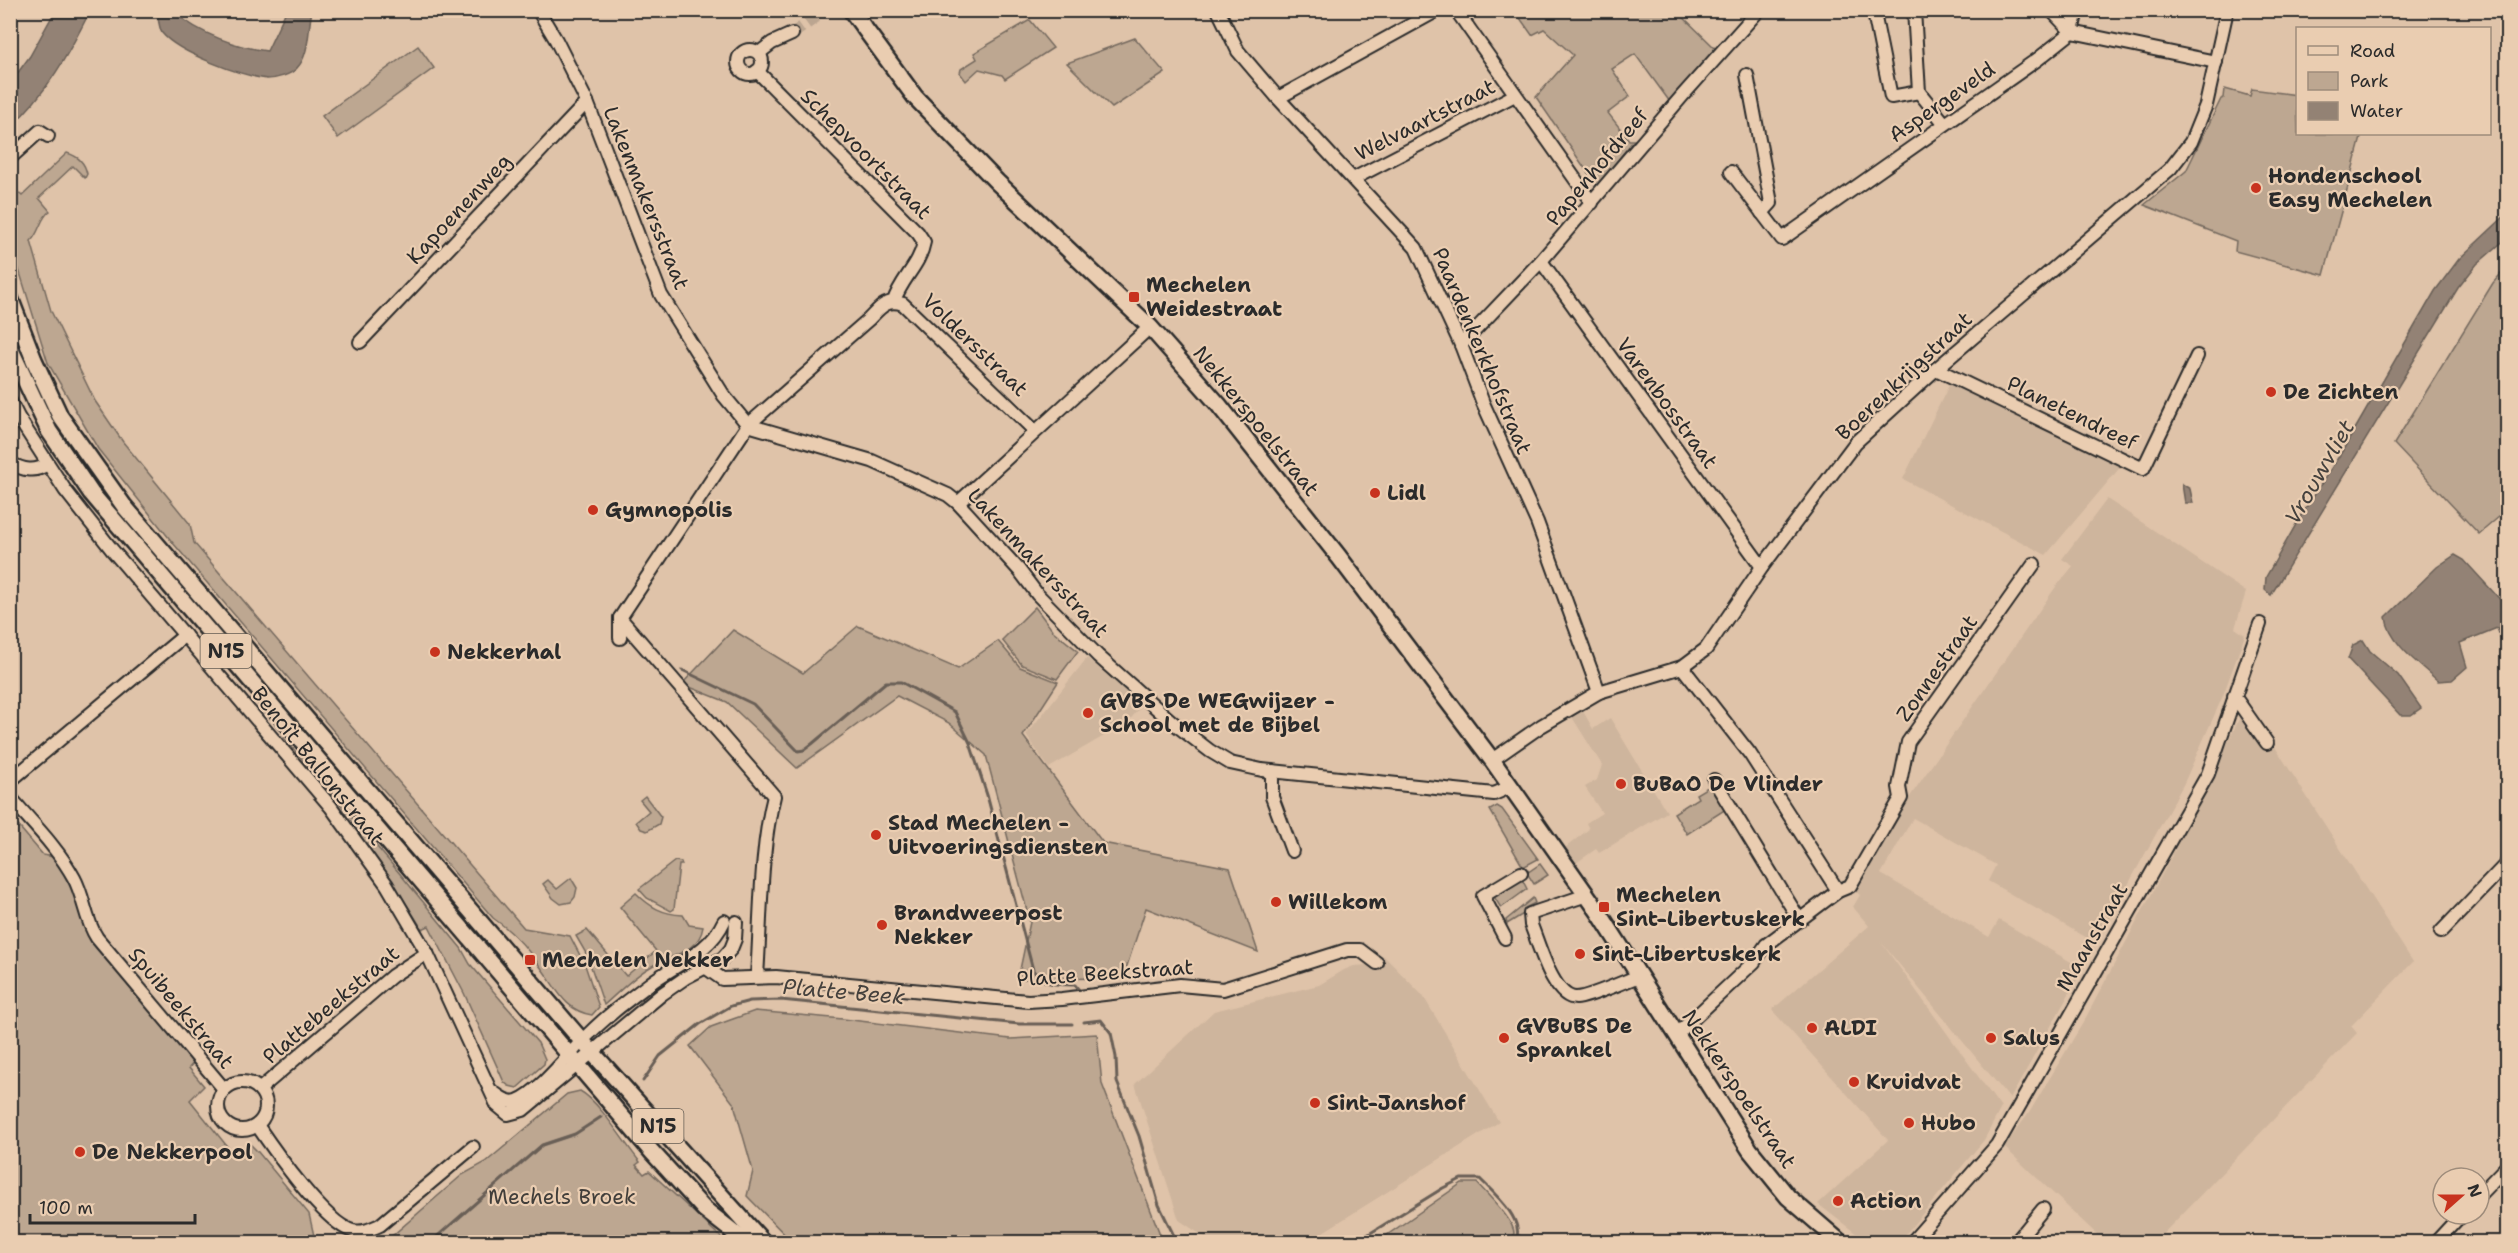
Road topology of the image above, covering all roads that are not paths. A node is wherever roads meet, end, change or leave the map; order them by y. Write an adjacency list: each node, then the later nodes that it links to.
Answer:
1 (538, 10): 21 (street, Lakenmakersstraat)
2 (851, 10): 32 (main road, Nekkerspoelstraat)
3 (1218, 10): 20 (street, Paardenkerkhofstraat)
4 (1438, 10): 20 (street)
5 (1456, 10): 19 (street)
6 (1759, 10): 27 (street, Papenhofdreef)
7 (1885, 10): 18 (street)
8 (1914, 10): 18 (street)
9 (2051, 10): 12 (street)
10 (2077, 10): 12 (street)
11 (2227, 10): 15 (street, Boerenkrijgstraat)
12 (2072, 32): 15 (street); 22 (street, Aspergeveld)
13 (792, 34): 14 (street, Schepvoortstraat)
14 (759, 53): 16 (street); 16 (street, Schepvoortstraat)
15 (2216, 62): 37 (street, Boerenkrijgstraat)
16 (757, 71): 31 (street, Schepvoortstraat)
17 (1746, 75): 28 (street)
18 (1919, 92): 22 (street)
19 (1515, 95): 26 (street, Welvaartstraat); 27 (street)
20 (1278, 98): 26 (street, Paardenkerkhofstraat)
21 (587, 102): 33 (street, Kapoenenweg); 39 (street, Lakenmakersstraat)
22 (1945, 124): 28 (street, Aspergeveld)
23 (44, 133): 24 (street)
24 (10, 158)
25 (1731, 172): 28 (street, Aspergeveld)
26 (1353, 179): 34 (street, Paardenkerkhofstraat)
27 (1592, 203): 29 (street, Papenhofdreef)
28 (1762, 213)
29 (1541, 261): 34 (street, Papenhofdreef); 45 (street, Varenbosstraat)
30 (10, 298): 75 (main road, N15)
31 (894, 301): 39 (street, Voldersstraat); 40 (street, Voldersstraat)
32 (1150, 327): 40 (street); 54 (main road, Nekkerspoelstraat)
33 (360, 342)
34 (1461, 345): 51 (street, Paardenkerkhofstraat)
35 (10, 348): 77 (main road, N15)
36 (2197, 356): 37 (street, Planetendreef)
37 (1936, 369): 45 (street, Boerenkrijgstraat)
38 (10, 401): 42 (street, Benoît Ballonstraat)
39 (748, 425): 43 (street, Lakenmakersstraat); 46 (street, Voldersstraat)
40 (1035, 431): 43 (street)
41 (10, 463): 42 (street)
42 (47, 464): 48 (street, Benoît Ballonstraat)
43 (958, 502): 55 (street, Lakenmakersstraat)
44 (2034, 564): 63 (street, Zonnestraat)
45 (1761, 567): 50 (street, Boerenkrijgstraat)
46 (620, 618): 49 (street); 72 (street)
47 (2260, 624): 52 (street, Maanstraat)
48 (185, 635): 57 (street); 68 (street, Benoît Ballonstraat)
49 (620, 638)
50 (1682, 667): 51 (street, Boerenkrijgstraat); 63 (street)
51 (1599, 692): 54 (street, Boerenkrijgstraat)
52 (2234, 696): 53 (street); 89 (street, Maanstraat)
53 (2267, 742)
54 (1492, 760): 58 (main road, Nekkerspoelstraat)
55 (1272, 771): 58 (street, Lakenmakersstraat); 60 (street)
56 (1714, 780): 65 (street)
57 (10, 781)
58 (1510, 787): 64 (main road, Nekkerspoelstraat)
59 (10, 797): 78 (street, Spuibeekstraat)
60 (1293, 851)
61 (2508, 862): 66 (street)
62 (1521, 873): 67 (street)
63 (1838, 891): 65 (street, Zonnestraat)
64 (1587, 895): 73 (main road, Nekkerspoelstraat); 73 (street)
65 (1799, 919): 74 (street, Zonnestraat)
66 (2441, 932)
67 (1505, 938)
68 (428, 953): 77 (street, Benoît Ballonstraat); 79 (street, Plattebeekstraat)
69 (691, 957): 71 (street, Platte Beekstraat); 71 (street); 75 (street)
70 (1377, 963): 72 (street, Platte Beekstraat)
71 (706, 967): 72 (street, Platte Beekstraat); 76 (street)
72 (757, 976)
73 (1639, 976): 74 (main road, Nekkerspoelstraat)
74 (1676, 1035): 88 (main road, Nekkerspoelstraat)
75 (582, 1041): 76 (main road, N15); 77 (street)
76 (593, 1053): 77 (street); 87 (main road, N15)
77 (575, 1060): 86 (main road, N15)
78 (224, 1089): 79 (street, Plattebeekstraat); 80 (street, Spuibeekstraat)
79 (260, 1089): 80 (street, Plattebeekstraat)
80 (257, 1125): 81 (street)
81 (473, 1147)
82 (2508, 1165): 83 (street)
83 (2491, 1183)
84 (2043, 1209): 90 (street)
85 (2451, 1226): 91 (street)
86 (746, 1242)
87 (763, 1242)
88 (1840, 1242)
89 (1912, 1242)
90 (2016, 1242)
91 (2436, 1242)

